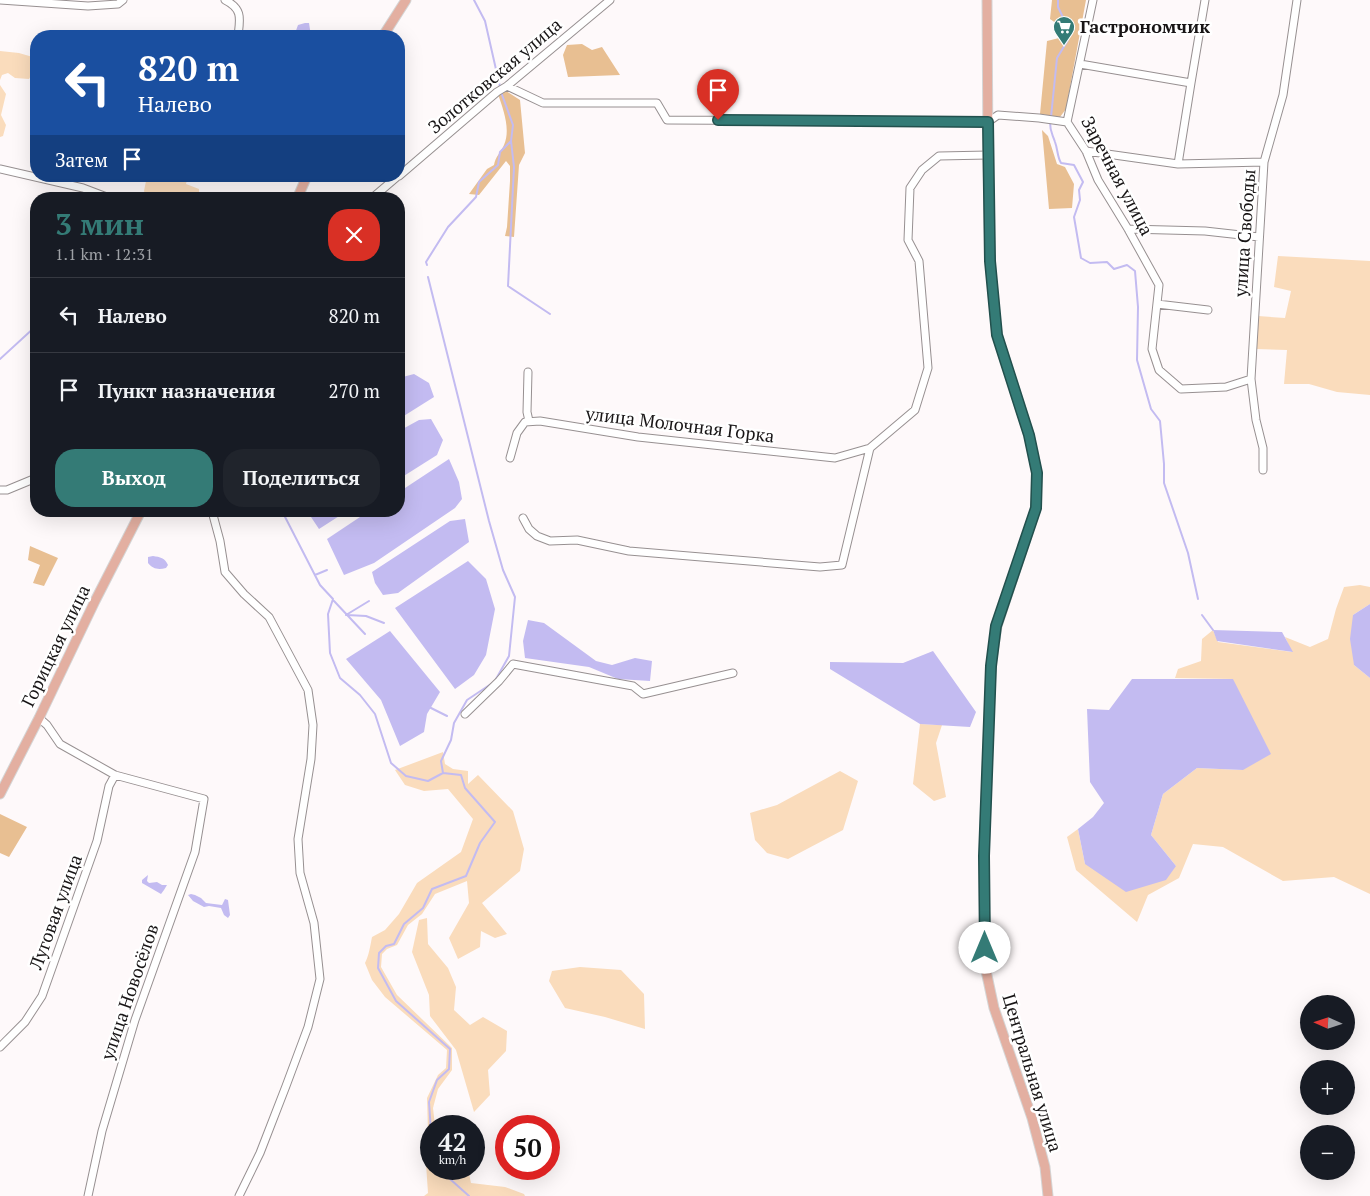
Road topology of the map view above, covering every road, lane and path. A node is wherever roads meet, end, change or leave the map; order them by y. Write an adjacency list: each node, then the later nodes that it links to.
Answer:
1 (0, 0): 2 (street)
2 (124, 0)
3 (225, 0): 10 (street)
4 (406, 0): 11 (main road)
5 (610, 0): 14 (street, Золотковская улица)
6 (987, 0): 15 (main road, Центральная улица)
7 (1094, 0): 12 (street, Заречная улица)
8 (1206, 0): 13 (street)
9 (1297, 0): 19 (street, улица Свободы)
10 (239, 30)
11 (387, 30)
12 (1080, 64): 13 (street); 16 (street, Заречная улица)
13 (1190, 83): 20 (street)
14 (506, 87): 15 (street); 22 (street, Золотковская улица)
15 (988, 122): 16 (street); 18 (main road, Центральная улица)
16 (1067, 122): 17 (street, Заречная улица)
17 (1086, 151): 20 (street); 28 (street, Заречная улица)
18 (988, 155): 35 (street); 51 (main road, Центральная улица)
19 (1264, 162): 20 (street); 29 (street, улица Свободы)
20 (1178, 164)
21 (0, 169): 23 (street)
22 (405, 171)
23 (30, 176)
24 (57, 182): 26 (street)
25 (392, 182): 27 (street, Золотковская улица)
26 (94, 192)
27 (380, 192)
28 (1128, 229): 29 (street); 30 (street, Заречная улица)
29 (1259, 237): 33 (street, улица Свободы)
30 (1157, 304): 31 (street); 33 (street, Заречная улица)
31 (1208, 310)
32 (528, 372): 34 (street)
33 (1251, 379): 37 (street, улица Свободы)
34 (529, 421): 35 (street, улица Молочная Горка); 36 (street)
35 (870, 448): 42 (street)
36 (510, 458)
37 (1263, 470)
38 (30, 480): 39 (street)
39 (0, 490)
40 (138, 517): 45 (main road, Горицкая улица)
41 (214, 517): 50 (street)
42 (523, 518)
43 (733, 673): 44 (street)
44 (464, 714)
45 (40, 718): 46 (street); 47 (main road, Горицкая улица)
46 (115, 775): 48 (street, Луговая улица); 49 (street, улица Новосёлов)
47 (0, 794)
48 (0, 1047)
49 (88, 1196)
50 (239, 1196)
51 (1048, 1196)

